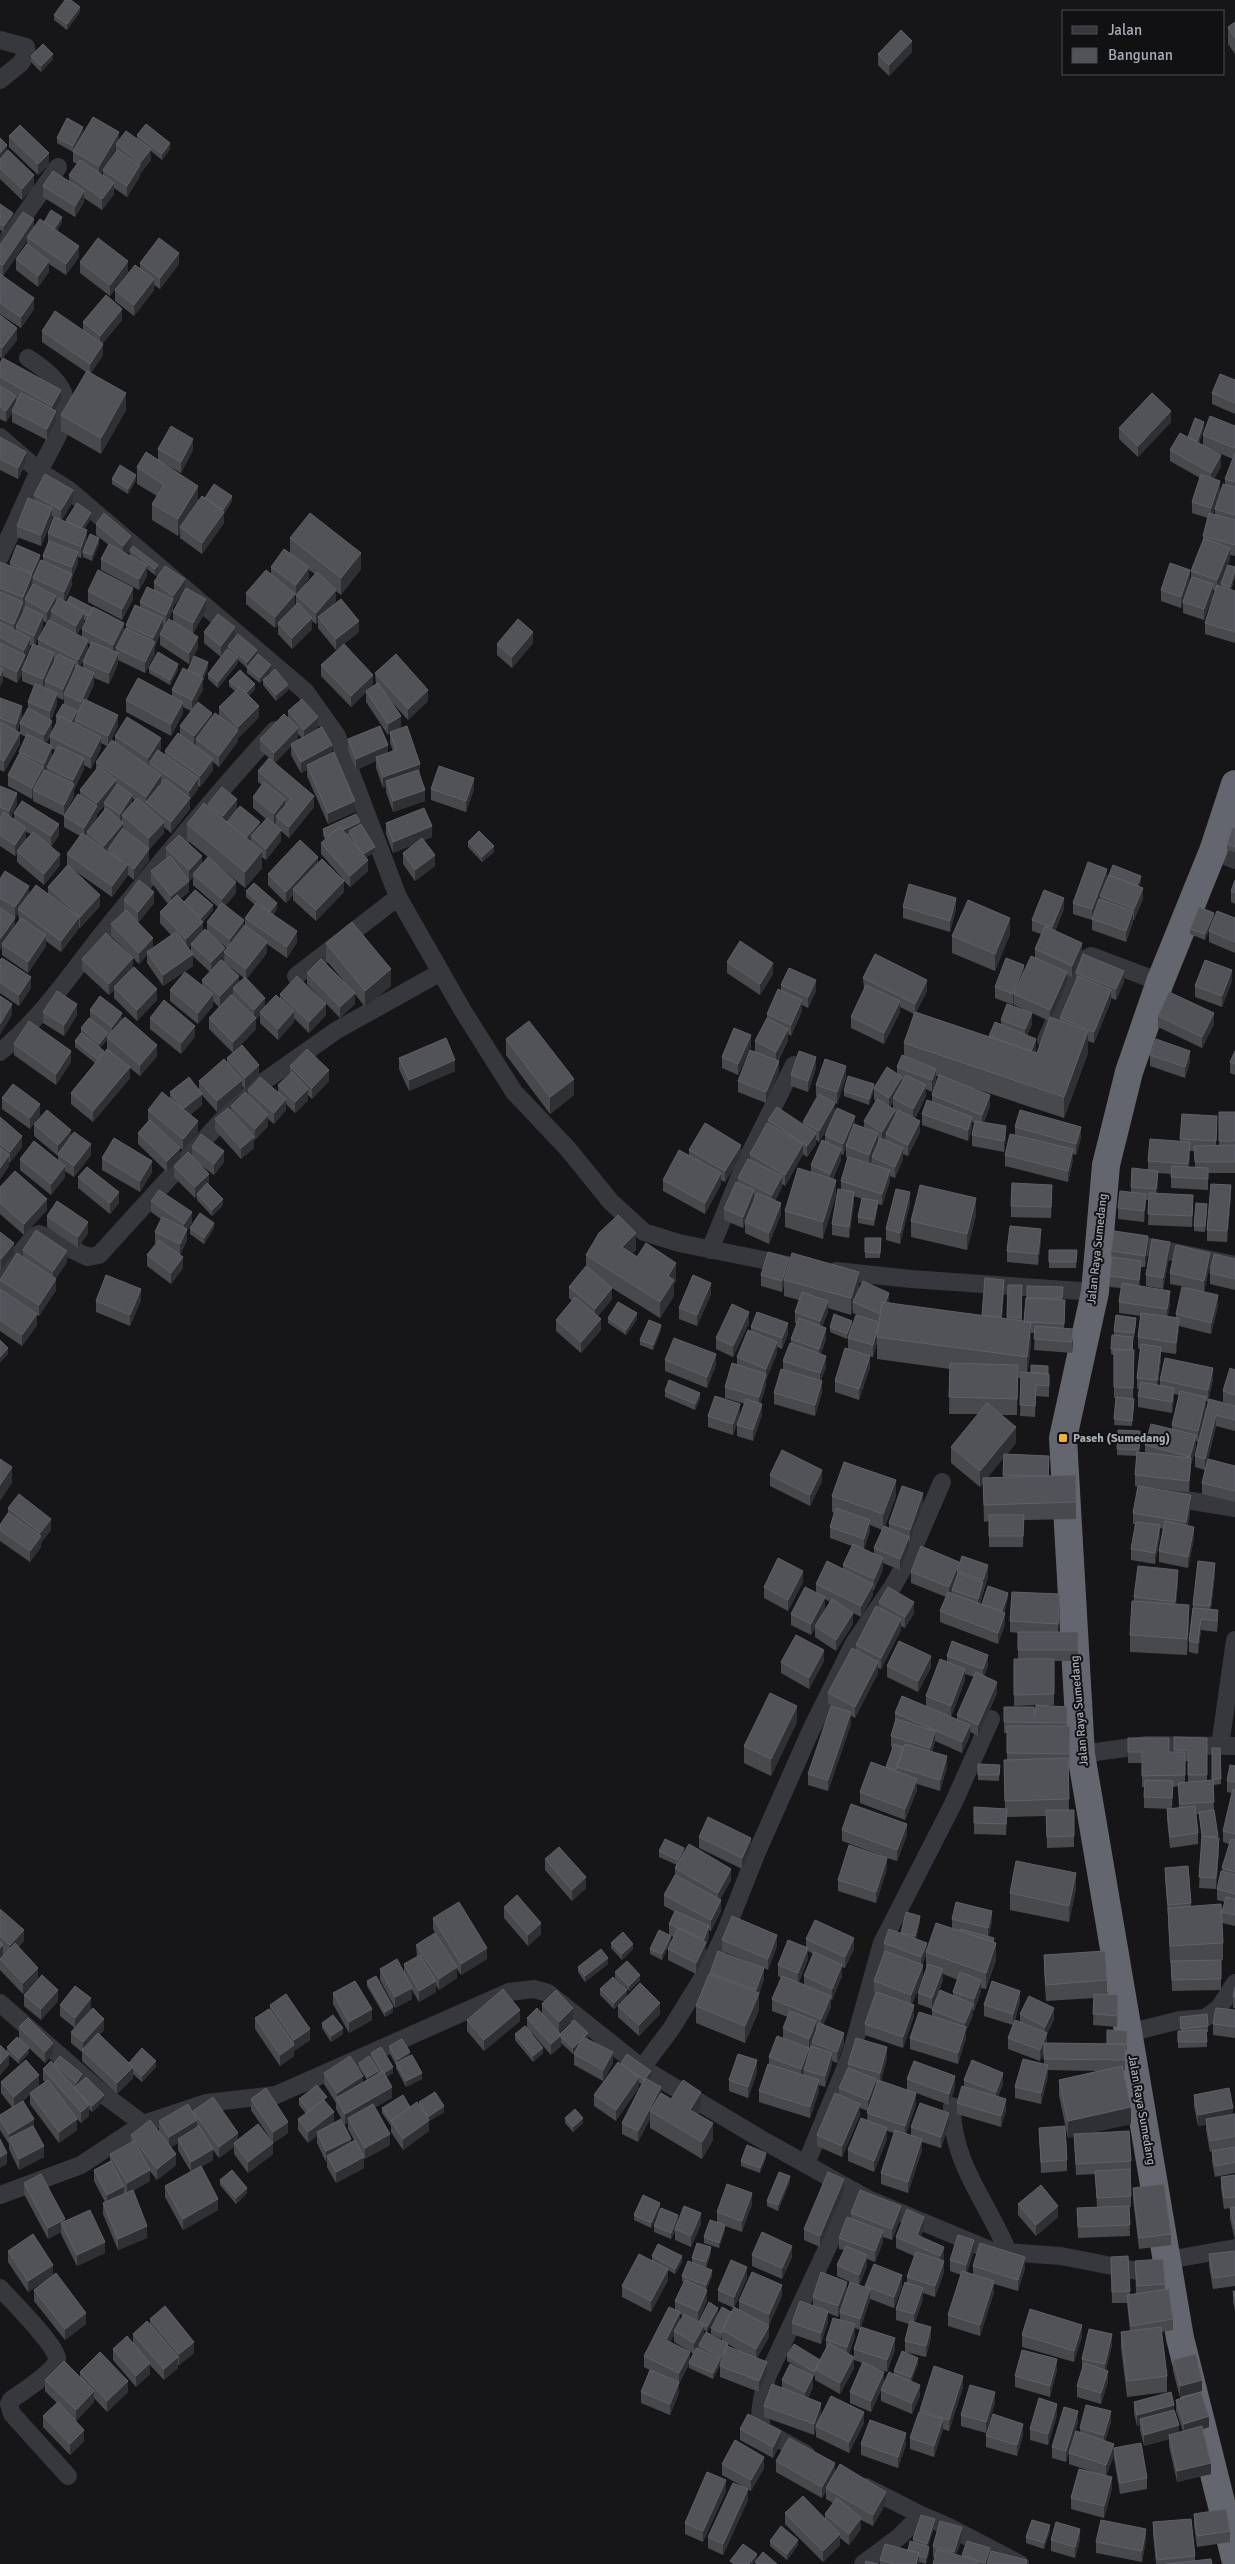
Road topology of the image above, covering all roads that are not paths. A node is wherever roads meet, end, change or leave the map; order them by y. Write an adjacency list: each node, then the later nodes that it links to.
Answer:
1 (0, 40): 2 (street)
2 (0, 80)
3 (58, 168): 4 (street)
4 (0, 250)
5 (28, 358): 7 (street)
6 (0, 437): 7 (street)
7 (39, 471): 8 (street); 9 (street)
8 (0, 557)
9 (308, 695): 12 (street); 16 (street)
10 (1235, 784): 11 (highway, Jalan Raya Sumedang)
11 (1224, 855): 15 (highway, Jalan Raya Sumedang)
12 (398, 897): 13 (street); 14 (street)
13 (441, 972): 20 (street); 24 (street)
14 (296, 976)
15 (1160, 982): 17 (street); 19 (highway, Jalan Raya Sumedang)
16 (0, 1052)
17 (1039, 1055)
18 (794, 1065): 20 (street)
19 (1098, 1236): 21 (street); 25 (highway, Jalan Raya Sumedang)
20 (710, 1250): 22 (street)
21 (1235, 1265)
22 (803, 1267)
23 (823, 1269): 25 (street)
24 (0, 1279)
25 (1095, 1292): 32 (highway, Jalan Raya Sumedang)
26 (942, 1482): 37 (street)
27 (1155, 1494): 28 (street)
28 (1235, 1508)
29 (1235, 1640): 31 (street)
30 (991, 1719): 40 (street)
31 (1227, 1746): 32 (street)
32 (1081, 1754): 36 (highway, Jalan Raya Sumedang)
33 (1235, 1983): 35 (street)
34 (0, 2004): 39 (street)
35 (1227, 2010): 36 (street)
36 (1128, 2032): 45 (highway, Jalan Raya Sumedang)
37 (642, 2068): 39 (street); 40 (street)
38 (952, 2106): 44 (street)
39 (143, 2124): 42 (street)
40 (806, 2164): 41 (street)
41 (854, 2191): 44 (street); 47 (street)
42 (0, 2195)
43 (1235, 2248): 45 (street)
44 (1008, 2252): 45 (street)
45 (1169, 2269): 51 (highway, Jalan Raya Sumedang)
46 (0, 2288): 48 (street)
47 (824, 2464)
48 (68, 2476)
49 (849, 2477): 50 (street)
50 (921, 2515): 52 (street); 53 (street)
51 (1235, 2558)
52 (863, 2564)
53 (1020, 2564)

